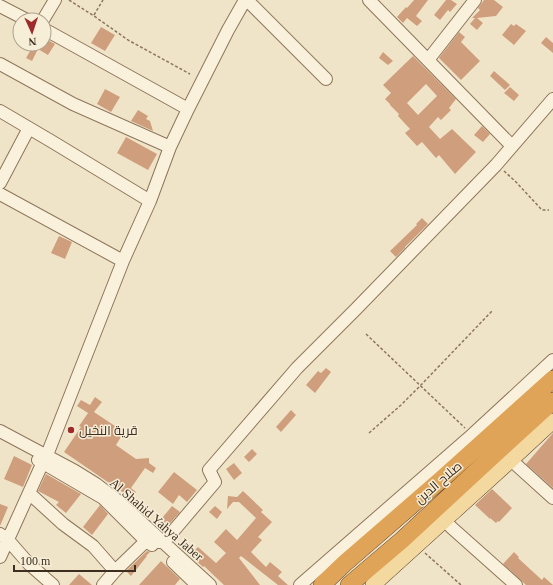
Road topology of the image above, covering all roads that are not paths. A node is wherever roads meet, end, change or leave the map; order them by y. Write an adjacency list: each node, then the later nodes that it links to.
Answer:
1 (55, 0): 7 (street)
2 (246, 0): 11 (street); 13 (street)
3 (368, 0): 9 (street)
4 (475, 0): 9 (street)
5 (0, 6): 6 (street)
6 (12, 12)
7 (48, 12)
8 (52, 33): 13 (street)
9 (428, 60): 16 (street)
10 (0, 64): 17 (street)
11 (326, 79)
12 (553, 99): 16 (street)
13 (188, 109): 17 (street)
14 (0, 111): 15 (street)
15 (29, 128): 18 (street); 20 (street)
16 (512, 146): 37 (street)
17 (170, 147): 20 (street)
18 (0, 183)
19 (0, 194): 21 (street)
20 (150, 201): 21 (street)
21 (123, 261): 29 (street)
22 (553, 360): 30 (street)
23 (553, 379): 28 (highway, صلاح الدين)
24 (553, 401): 34 (highway, صلاح الدين)
25 (552, 422): 31 (main road)
26 (0, 431): 29 (street, Al Shahid Yahya Jaber)
27 (0, 440): 29 (street, Al Shahid Yahya Jaber)
28 (466, 457): 30 (street); 46 (highway, صلاح الدين)
29 (45, 459): 32 (street); 36 (street, Al Shahid Yahya Jaber); 37 (street, Al Shahid Yahya Jaber)
30 (443, 460): 45 (street)
31 (511, 460): 33 (street); 34 (main road)
32 (29, 493): 35 (street); 39 (street)
33 (553, 498)
34 (439, 515): 40 (main road); 47 (highway, صلاح الدين); 48 (street)
35 (4, 537): 38 (street); 41 (street)
36 (146, 541): 37 (street); 39 (street); 43 (street, Al Shahid Yahya Jaber)
37 (164, 542): 44 (street, Al Shahid Yahya Jaber)
38 (0, 557)
39 (115, 571): 42 (street)
40 (378, 583)
41 (54, 585)
42 (103, 585)
43 (197, 585)
44 (210, 585)
45 (300, 585)
46 (322, 585)
47 (349, 585)
48 (516, 585)

